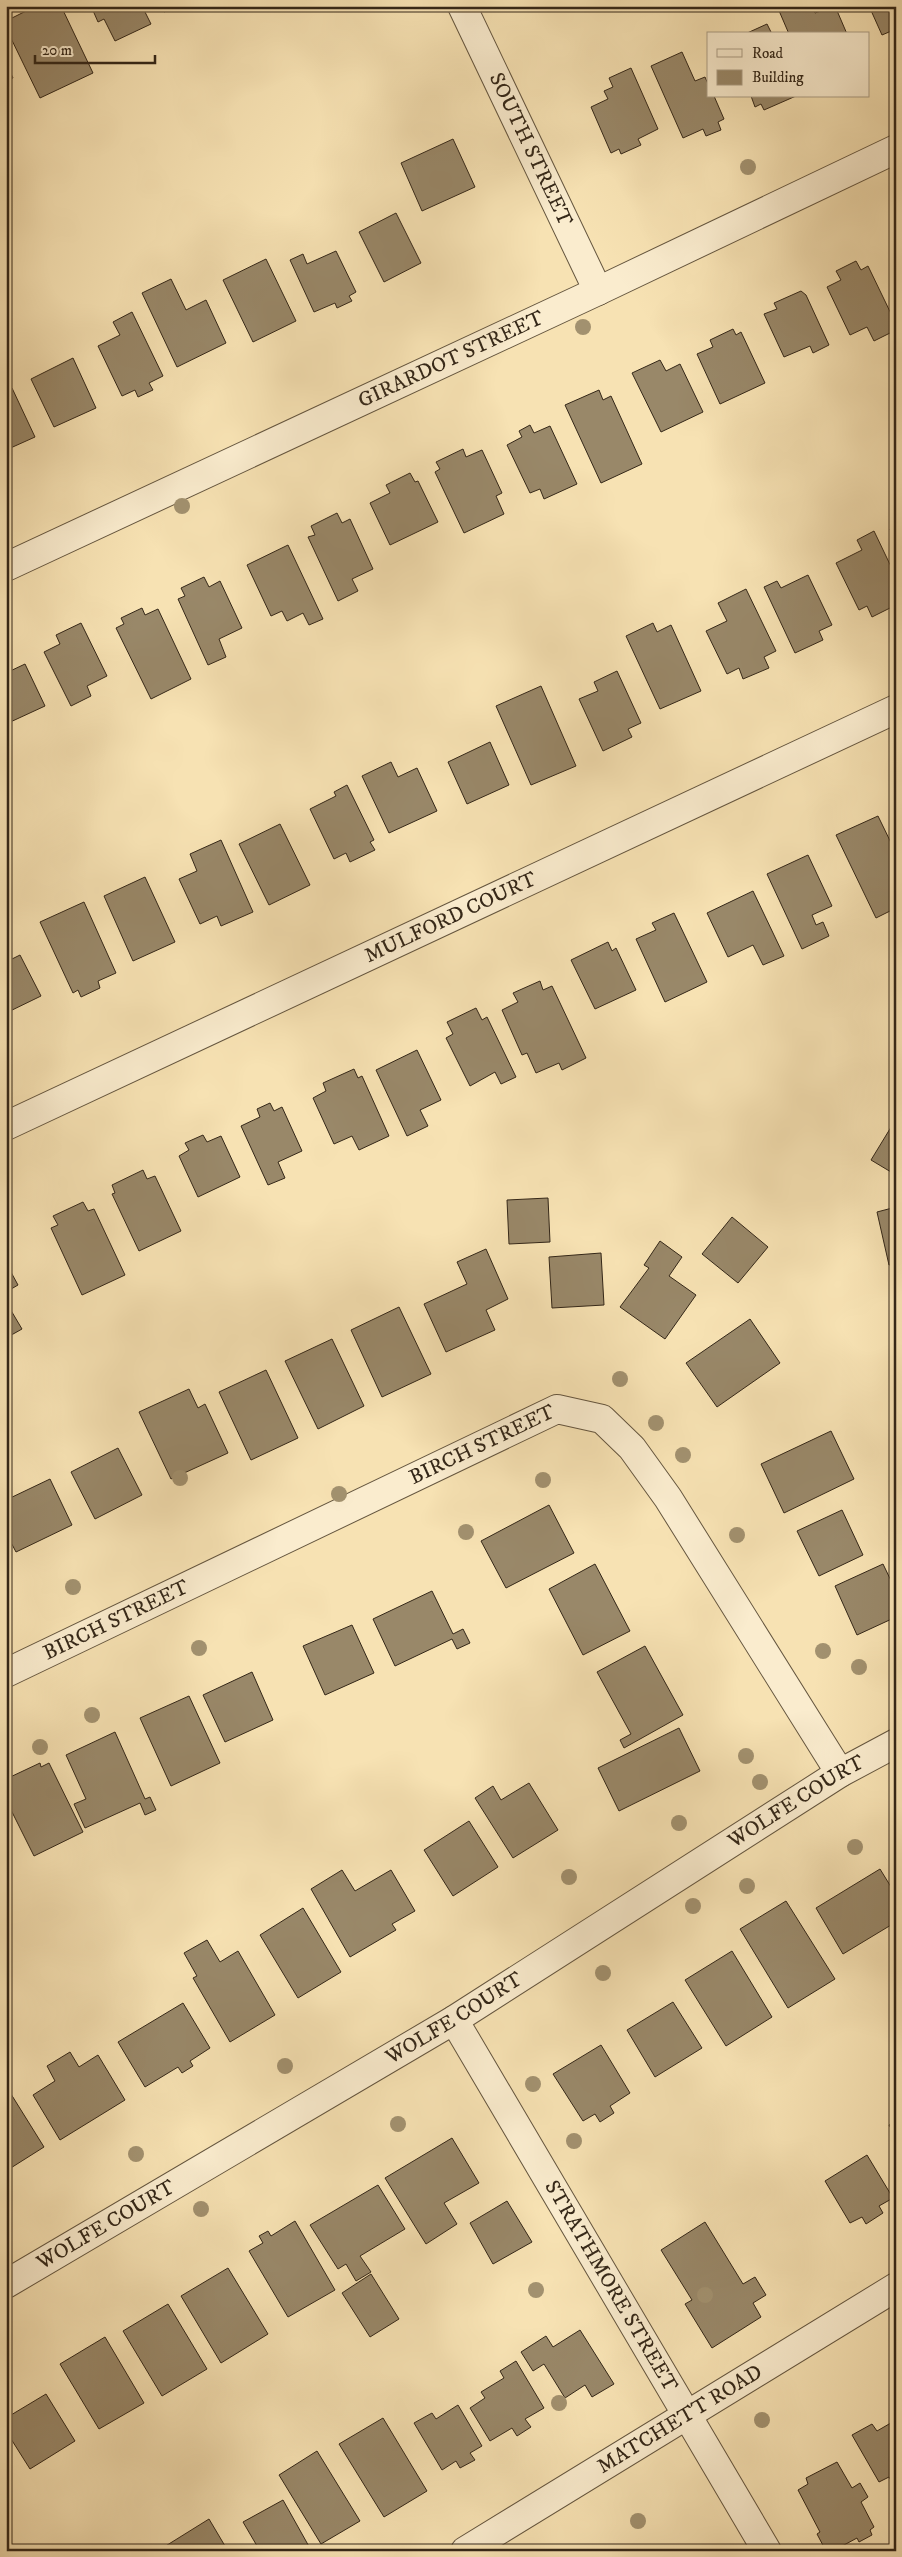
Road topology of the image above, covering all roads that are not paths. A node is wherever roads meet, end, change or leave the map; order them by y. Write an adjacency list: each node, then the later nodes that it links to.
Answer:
1 (462, 6): 3 (street, SOUTH STREET)
2 (896, 149): 3 (street, GIRARDOT STREET)
3 (598, 291): 4 (street, GIRARDOT STREET)
4 (6, 567)
5 (896, 709): 6 (street, MULFORD COURT)
6 (6, 1126)
7 (6, 1673): 9 (street, BIRCH STREET)
8 (896, 1743): 9 (street, WOLFE COURT)
9 (840, 1773): 10 (street, WOLFE COURT)
10 (454, 2020): 11 (street, WOLFE COURT); 13 (street, STRATHMORE STREET)
11 (6, 2284)
12 (896, 2287): 13 (street, MATCHETT ROAD)
13 (686, 2416): 14 (street, MATCHETT ROAD); 15 (street, STRATHMORE STREET)
14 (465, 2551)
15 (767, 2551)

